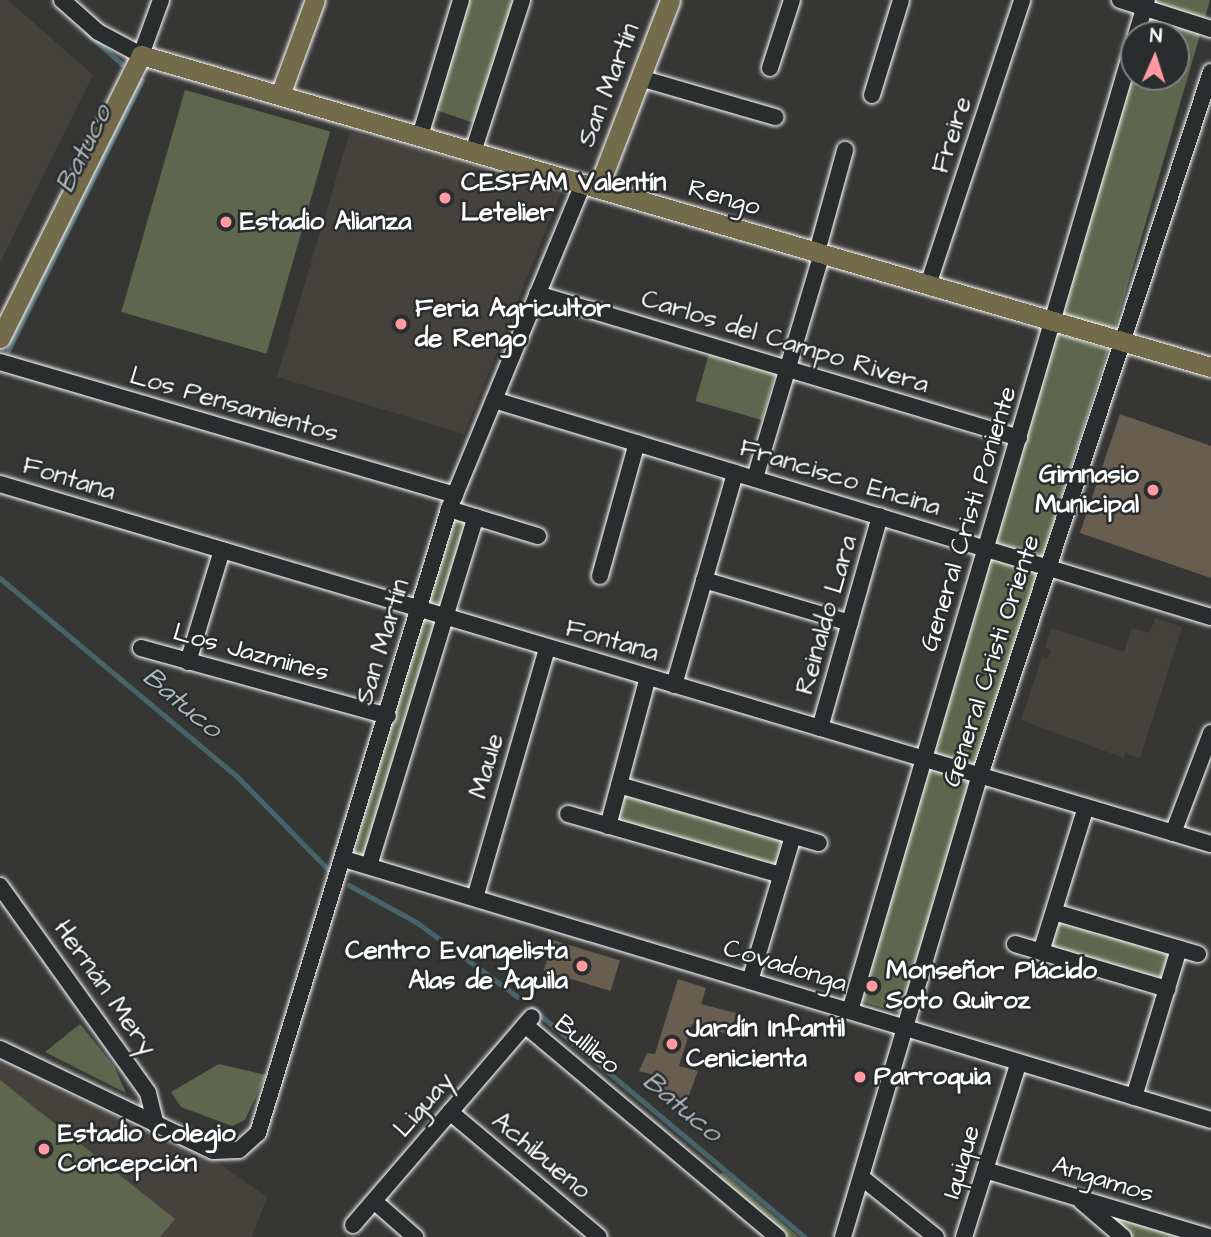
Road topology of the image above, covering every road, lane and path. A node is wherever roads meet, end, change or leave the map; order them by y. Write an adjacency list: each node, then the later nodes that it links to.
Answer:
1 (161, 0): 14 (street)
2 (315, 0): 20 (main road)
3 (461, 0): 22 (street)
4 (522, 0): 24 (street)
5 (670, 0): 17 (main road, San Martín)
6 (792, 0): 15 (street)
7 (901, 0): 19 (street)
8 (1022, 0): 27 (street, Freire)
9 (1120, 0): 10 (street)
10 (1146, 4): 12 (street); 13 (street)
11 (66, 5): 14 (street)
12 (1141, 21)
13 (1211, 29)
14 (141, 55): 20 (main road, Rengo); 30 (main road)
15 (770, 68)
16 (1211, 72): 31 (street, General Cristi Oriente)
17 (639, 78): 21 (street); 25 (main road, San Martín)
18 (1120, 87): 29 (street, General Cristi Poniente)
19 (872, 94)
20 (280, 95): 22 (main road, Rengo)
21 (775, 117)
22 (420, 136): 24 (main road, Rengo)
23 (845, 150): 26 (street)
24 (473, 152): 25 (main road, Rengo)
25 (590, 186): 26 (main road, Rengo); 28 (street, San Martín)
26 (819, 253): 27 (main road, Rengo); 34 (street)
27 (928, 285): 29 (main road, Rengo)
28 (537, 293): 34 (street, Carlos del Campo Rivera); 35 (street, San Martín)
29 (1048, 320): 31 (main road, Rengo); 36 (street, General Cristi Poniente)
30 (0, 338)
31 (1119, 341): 33 (main road, Rengo); 47 (street, General Cristi Oriente)
32 (0, 362): 41 (street, Los Pensamientos)
33 (1211, 367)
34 (787, 369): 36 (street, Carlos del Campo Rivera); 39 (street)
35 (494, 400): 37 (street, Francisco Encina); 41 (street, San Martín)
36 (1019, 438): 45 (street, General Cristi Poniente)
37 (637, 443): 38 (street, Francisco Encina); 48 (street)
38 (735, 473): 39 (street, Francisco Encina); 49 (street)
39 (755, 478): 42 (street, Francisco Encina)
40 (0, 484): 46 (street, Fontana)
41 (452, 502): 43 (street, Los Pensamientos); 50 (street, San Martín)
42 (880, 516): 45 (street, Francisco Encina); 53 (street, Reinaldo Lara)
43 (475, 517): 44 (street, Los Pensamientos); 51 (street, San Martín)
44 (538, 536)
45 (984, 547): 47 (street, Francisco Encina); 62 (street, General Cristi Poniente)
46 (222, 550): 50 (street, Fontana); 56 (street)
47 (1048, 565): 52 (street, Francisco Encina); 63 (street, General Cristi Oriente)
48 (600, 576)
49 (704, 580): 53 (street); 58 (street)
50 (421, 608): 51 (street, Fontana); 59 (street, San Martín)
51 (444, 616): 55 (street, Fontana); 73 (street, San Martín)
52 (1211, 617)
53 (850, 622): 60 (street, Reinaldo Lara)
54 (141, 648): 56 (street, Los Jazmines)
55 (547, 648): 57 (street, Fontana); 76 (street, Maule)
56 (188, 662): 59 (street, Los Jazmines)
57 (649, 677): 58 (street, Fontana); 64 (street)
58 (674, 685): 60 (street, Fontana)
59 (388, 716): 72 (street, San Martín)
60 (820, 728): 62 (street, Fontana)
61 (1211, 733): 68 (street)
62 (924, 759): 63 (street, Fontana); 84 (street, General Cristi Poniente)
63 (980, 775): 65 (street, Fontana); 86 (street, General Cristi Oriente)
64 (619, 785): 67 (street); 69 (street)
65 (1086, 807): 68 (street, Fontana); 77 (street)
66 (568, 814): 67 (street)
67 (608, 826): 74 (street)
68 (1173, 832): 71 (street, Fontana)
69 (793, 835): 70 (street); 74 (street)
70 (819, 843)
71 (1211, 844)
72 (344, 859): 73 (street, Covadonga); 92 (street, San Martín)
73 (369, 866): 76 (street, Covadonga)
74 (781, 875): 82 (street)
75 (0, 886): 92 (street, Hernán Mery)
76 (475, 898): 82 (street, Covadonga)
77 (1054, 912): 79 (street); 80 (street)
78 (1015, 944): 80 (street)
79 (1179, 949): 81 (street); 83 (street)
80 (1041, 952): 83 (street)
81 (1198, 954)
82 (750, 981): 84 (street, Covadonga)
83 (1167, 989): 89 (street)
84 (850, 1011): 86 (street, Covadonga)
85 (529, 1021): 90 (street, Liguay); 100 (street, Bullileo)
86 (906, 1028): 88 (street, Covadonga); 94 (street, General Cristi Oriente)
87 (0, 1049): 92 (street)
88 (1019, 1062): 89 (street, Covadonga); 93 (street, Iquique)
89 (1134, 1097): 91 (street, Covadonga)
90 (450, 1112): 96 (street, Liguay); 99 (street, Achibueno)
91 (1211, 1120)
92 (156, 1125)
93 (985, 1170): 95 (street, Angamos); 103 (street, Iquique)
94 (861, 1177): 101 (street, General Cristi Oriente); 102 (street)
95 (1077, 1198): 104 (street); 105 (street, Angamos)
96 (374, 1201): 97 (street, Liguay); 98 (street)
97 (353, 1225)
98 (415, 1237)
99 (599, 1237)
100 (778, 1237)
101 (843, 1237)
102 (936, 1237)
103 (964, 1237)
104 (1123, 1237)
105 (1208, 1237)

